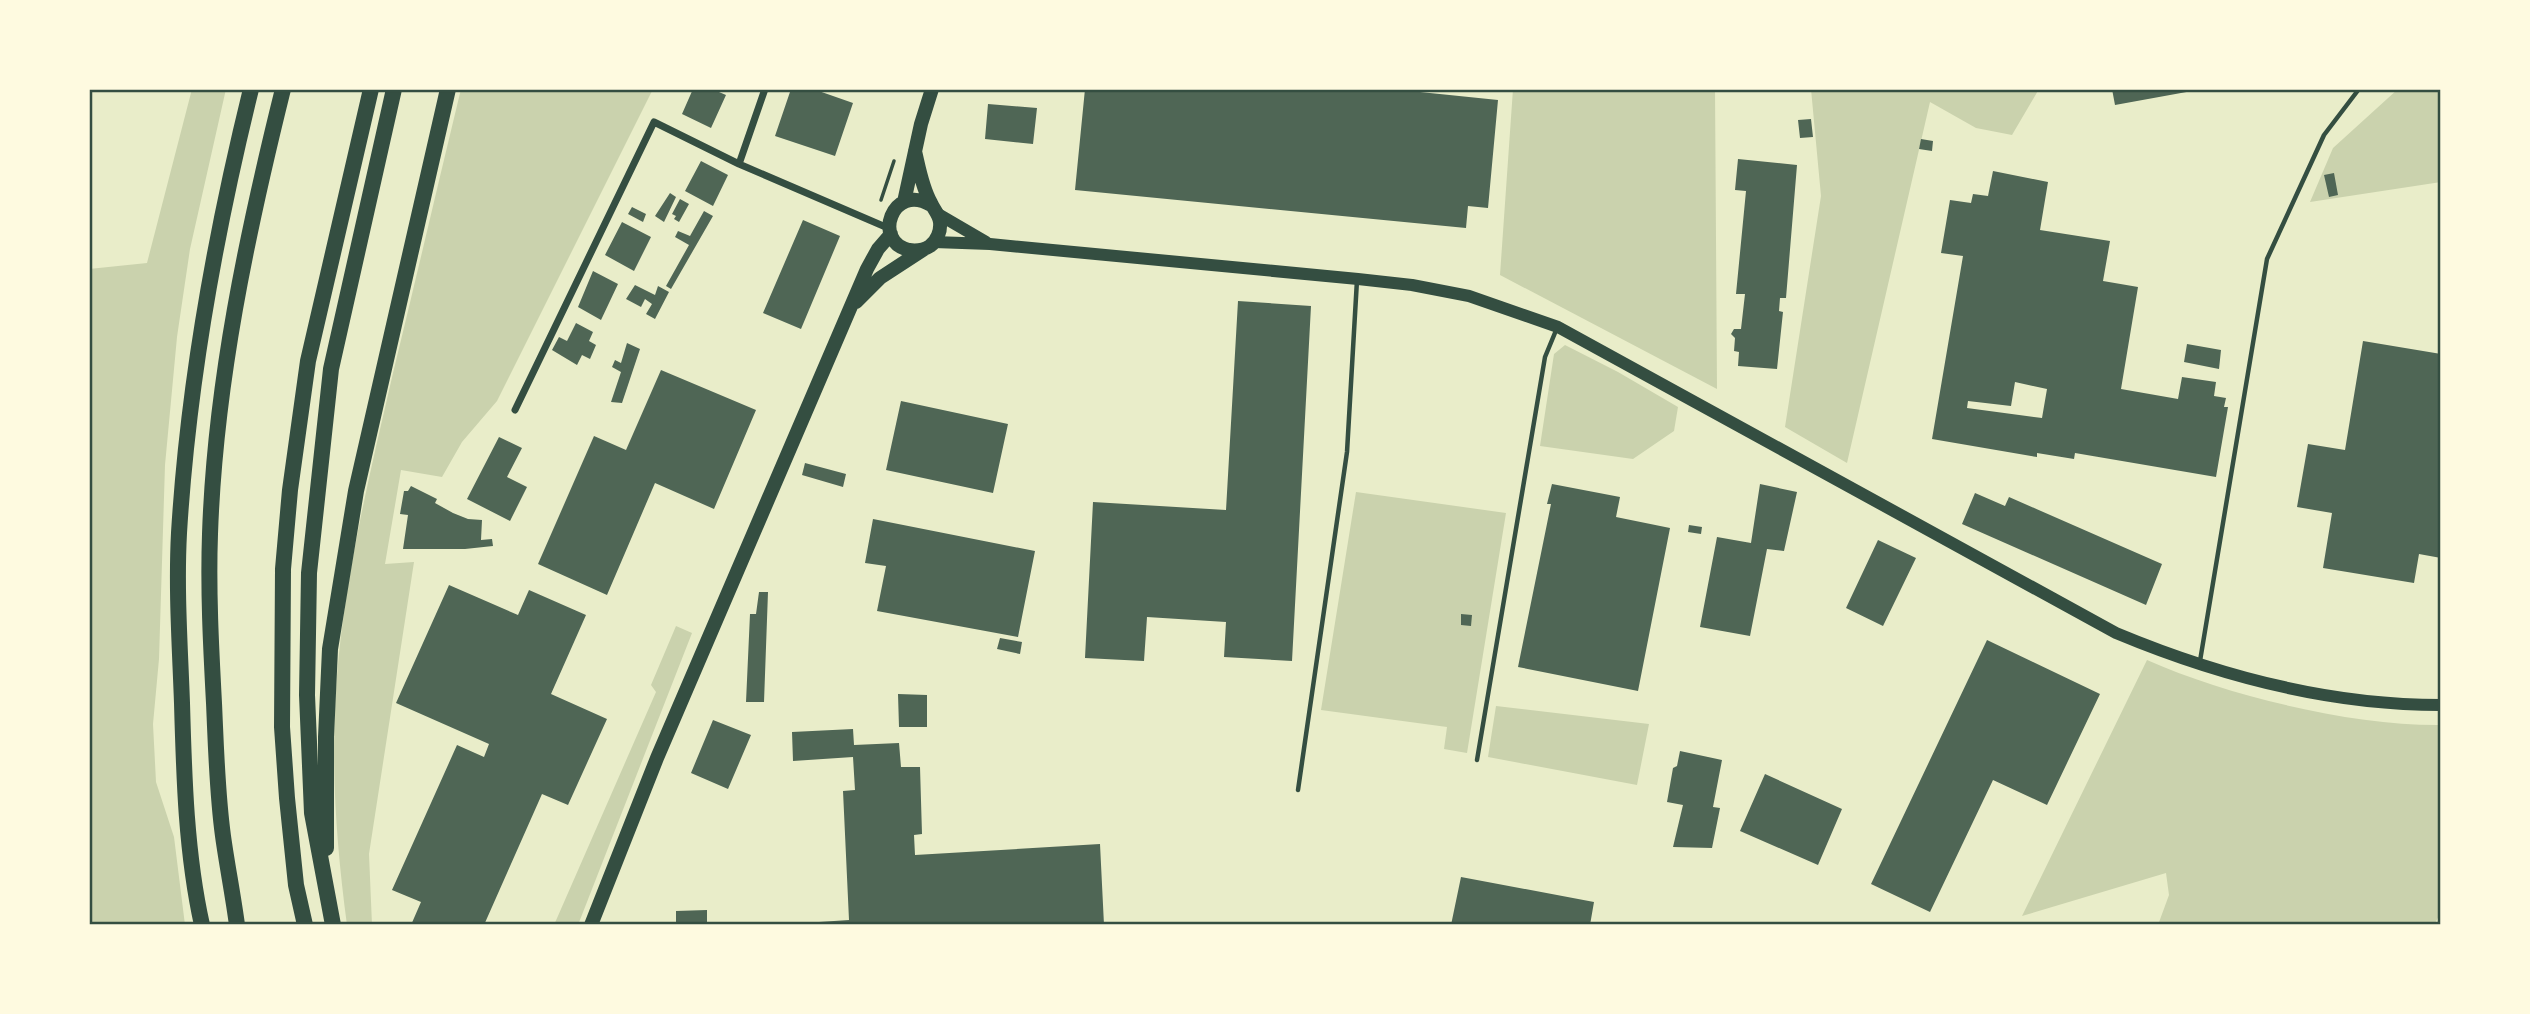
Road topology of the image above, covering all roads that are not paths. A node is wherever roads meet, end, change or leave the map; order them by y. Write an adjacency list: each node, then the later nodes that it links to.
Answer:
1 (251, 89): 25 (highway)
2 (283, 89): 26 (highway)
3 (372, 89): 27 (highway)
4 (394, 89): 24 (highway)
5 (448, 89): 24 (highway)
6 (765, 89): 10 (street)
7 (932, 89): 9 (main road)
8 (2359, 89): 20 (lane)
9 (915, 151): 11 (main road); 12 (main road)
10 (740, 163): 13 (street); 19 (street)
11 (904, 202): 12 (main road); 13 (main road)
12 (935, 210): 14 (main road); 15 (main road)
13 (890, 231): 15 (main road); 17 (main road)
14 (990, 244): 15 (main road); 16 (main road)
15 (930, 245): 17 (main road)
16 (1357, 279): 18 (main road); 23 (lane)
17 (849, 311): 29 (main road)
18 (1558, 327): 20 (main road); 22 (lane)
19 (515, 410)
20 (2199, 665): 21 (main road)
21 (2441, 705)
22 (1477, 760)
23 (1298, 790)
24 (326, 892): 28 (highway)
25 (202, 925)
26 (237, 925)
27 (305, 925)
28 (333, 925)
29 (591, 925)

